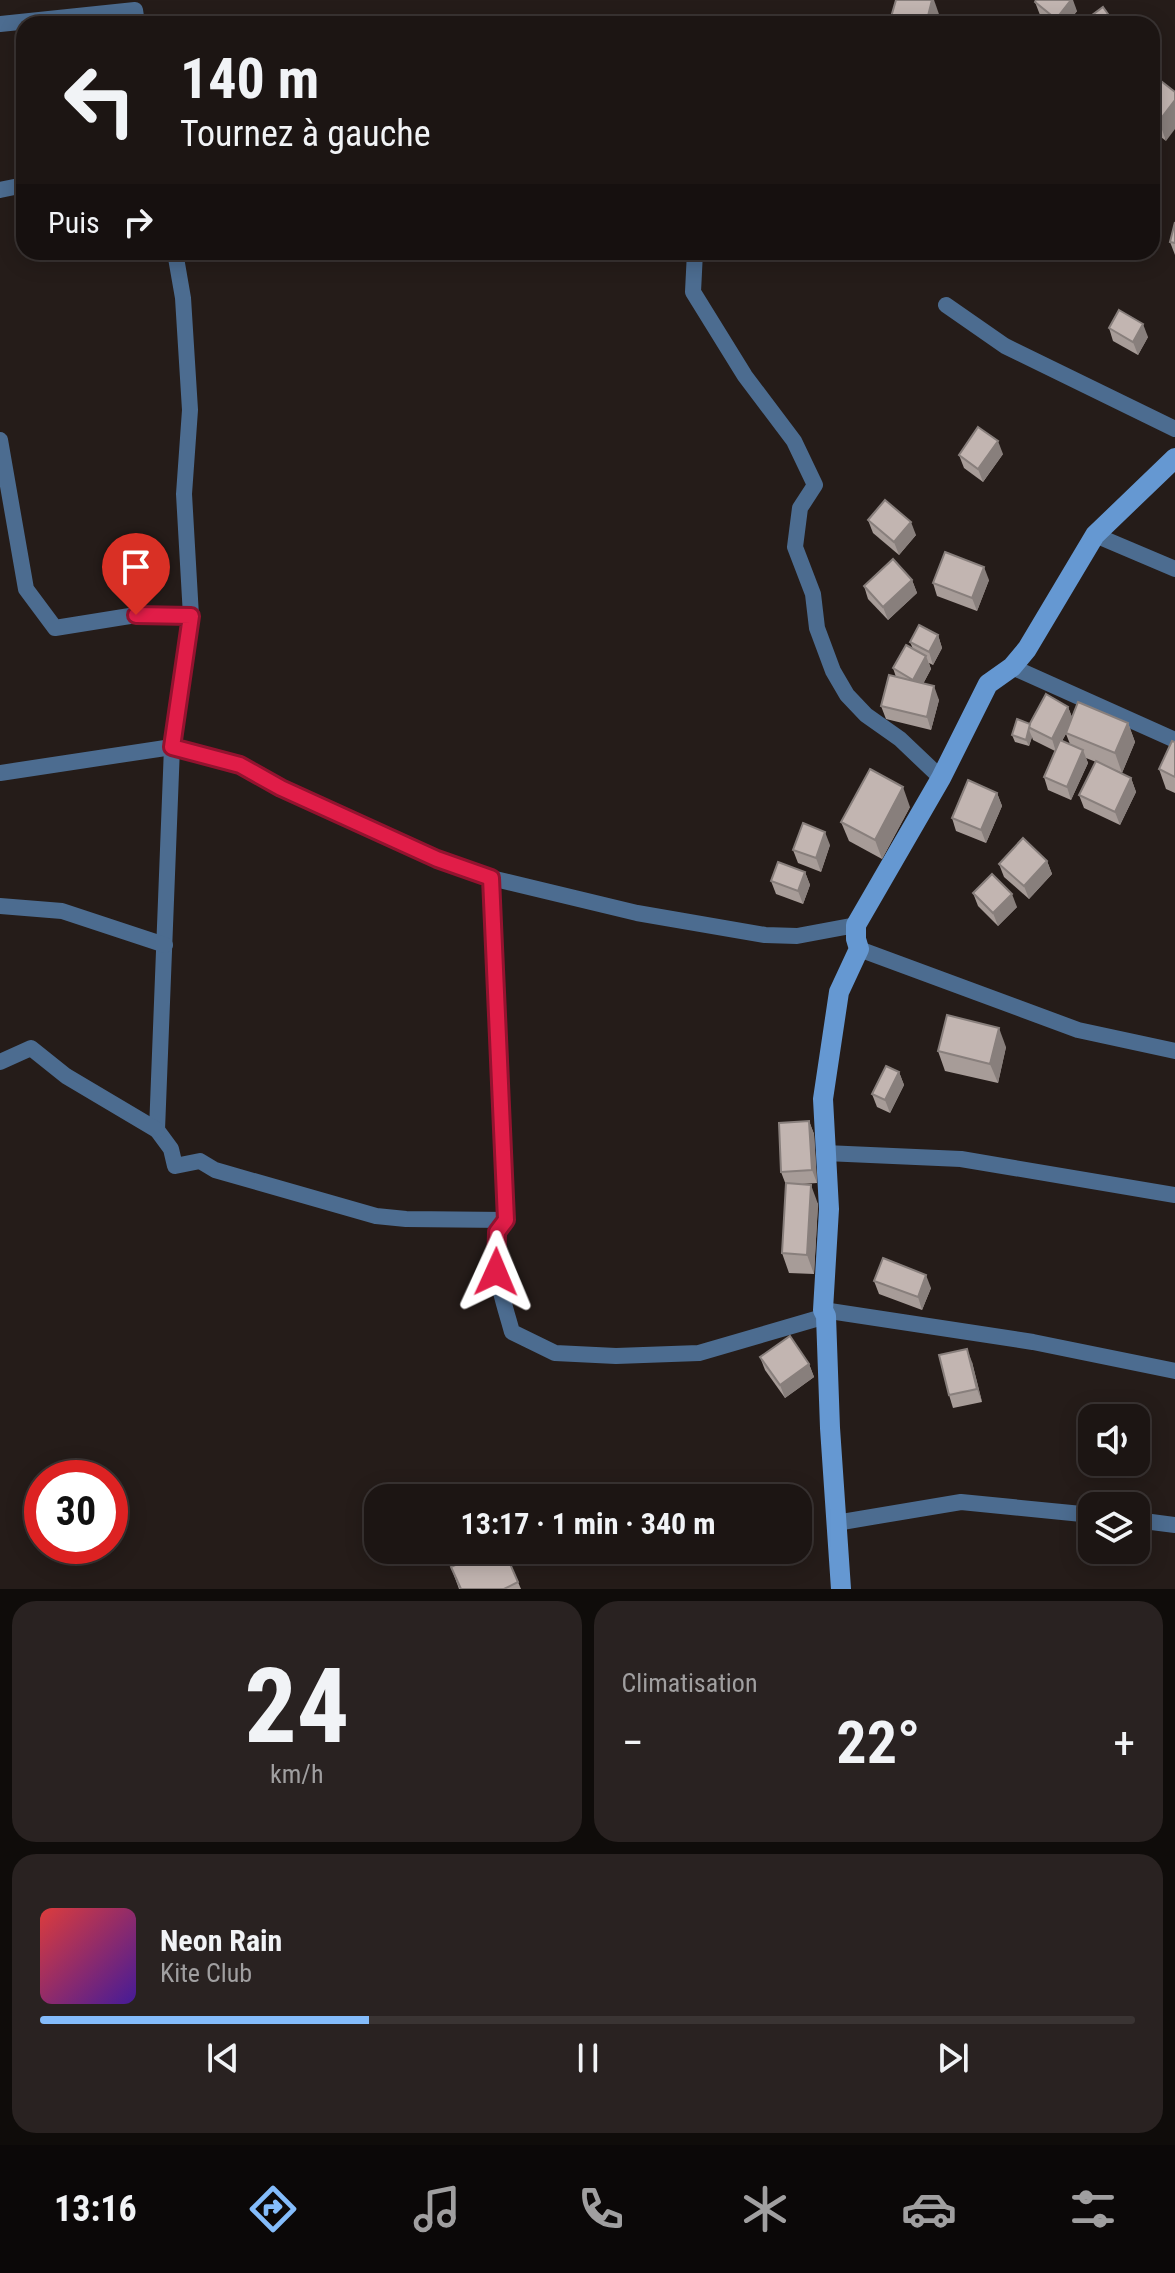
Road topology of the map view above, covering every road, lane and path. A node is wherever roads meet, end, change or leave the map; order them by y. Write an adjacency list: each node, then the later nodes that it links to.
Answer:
1 (77, 16): 2 (street)
2 (136, 16)
3 (176, 260): 11 (street)
4 (695, 260): 16 (street)
5 (946, 305): 6 (street)
6 (1175, 429)
7 (0, 440): 11 (street)
8 (1175, 458): 9 (street)
9 (1095, 535): 10 (street); 12 (street)
10 (1175, 569)
11 (191, 616): 14 (street)
12 (1012, 667): 13 (street); 16 (street)
13 (1175, 740)
14 (172, 747): 15 (street); 17 (street); 20 (street)
15 (0, 773)
16 (941, 778): 19 (street)
17 (491, 878): 19 (street); 27 (street)
18 (0, 906): 20 (street)
19 (856, 925): 21 (street)
20 (165, 945): 24 (street)
21 (859, 949): 22 (street); 25 (street)
22 (1175, 1051)
23 (0, 1062): 24 (street)
24 (157, 1130): 27 (street)
25 (825, 1153): 26 (street); 28 (street)
26 (1175, 1195)
27 (506, 1220): 28 (street)
28 (824, 1313): 29 (street); 32 (street)
29 (1175, 1371)
30 (1078, 1514): 32 (street)
31 (1150, 1522): 33 (street)
32 (836, 1523): 34 (street)
33 (1175, 1525)
34 (841, 1589)

